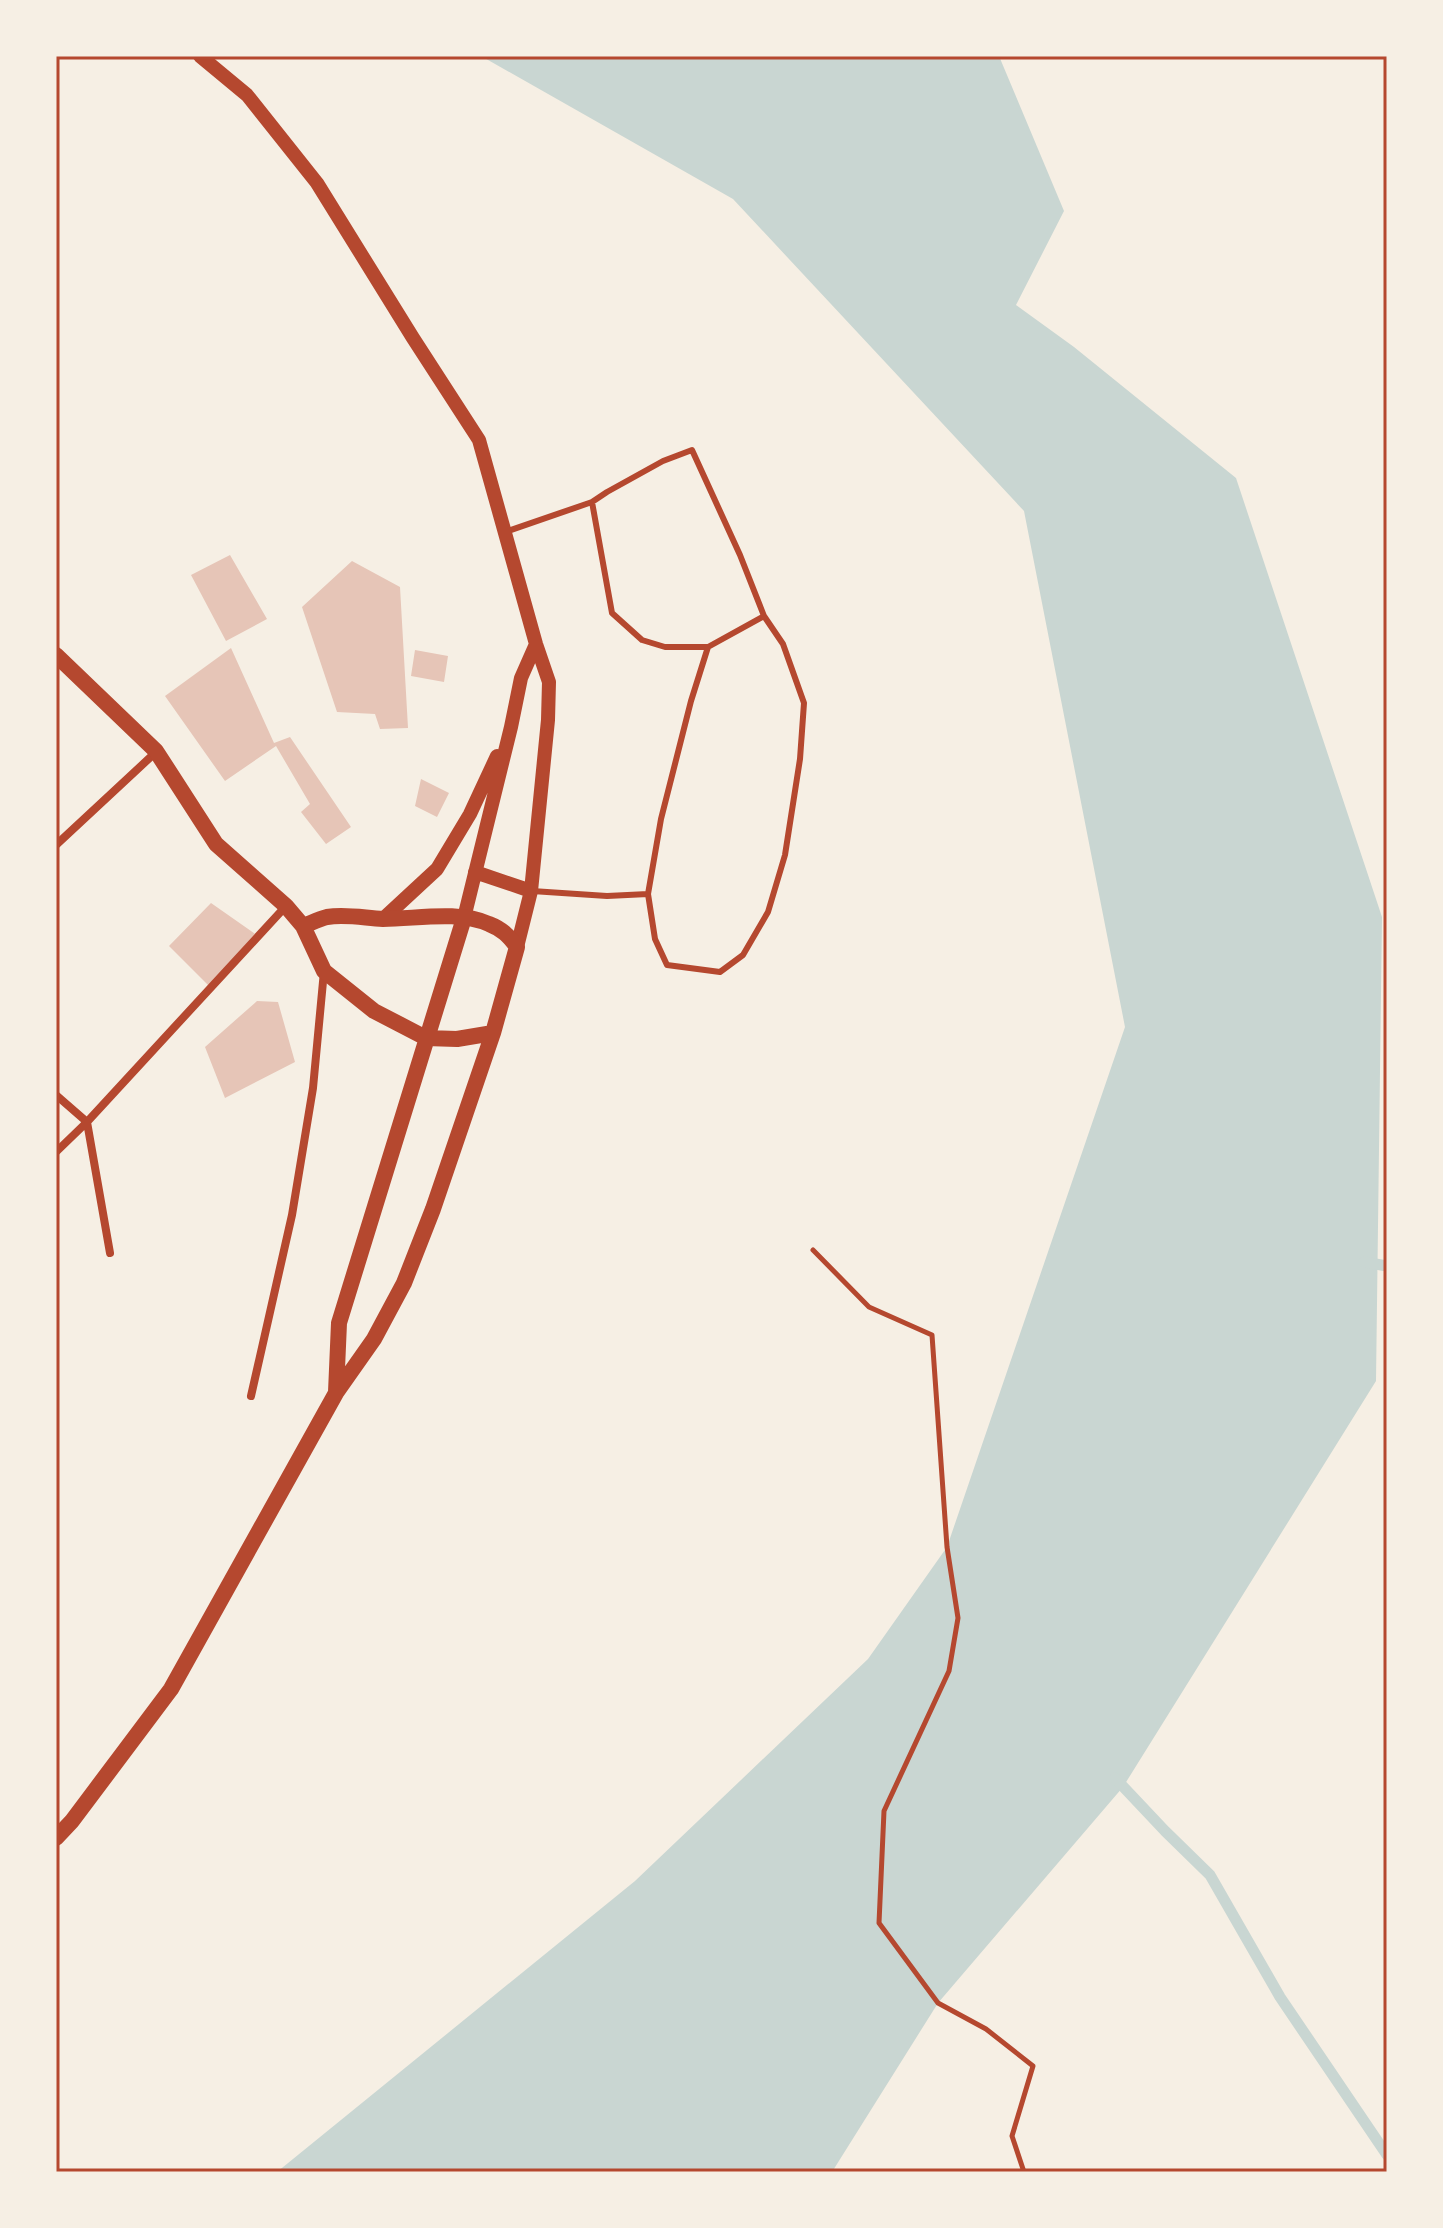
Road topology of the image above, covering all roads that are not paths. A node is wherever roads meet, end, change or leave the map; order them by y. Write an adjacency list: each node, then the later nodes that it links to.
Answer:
1 (200, 56): 3 (street)
2 (592, 502): 3 (lane); 4 (lane); 6 (lane)
3 (505, 532): 5 (street)
4 (764, 616): 6 (lane); 13 (lane)
5 (536, 644): 8 (street); 12 (street)
6 (708, 647): 13 (lane)
7 (56, 655): 9 (main road)
8 (511, 727): 11 (street); 16 (street)
9 (156, 751): 10 (street); 14 (main road)
10 (56, 845)
11 (475, 872): 12 (street); 15 (street)
12 (531, 891): 13 (lane); 18 (street)
13 (648, 894)
14 (286, 906): 17 (main road); 23 (street)
15 (464, 918): 16 (main road); 18 (main road); 21 (main road)
16 (383, 919): 17 (main road)
17 (303, 926): 19 (main road)
18 (517, 947): 20 (main road)
19 (324, 971): 21 (main road); 27 (street)
20 (493, 1033): 21 (main road); 26 (main road)
21 (426, 1038): 26 (main road)
22 (56, 1095): 23 (street)
23 (87, 1122): 24 (street); 25 (street)
24 (56, 1152)
25 (110, 1253)
26 (336, 1393): 28 (main road)
27 (251, 1396)
28 (56, 1838)

